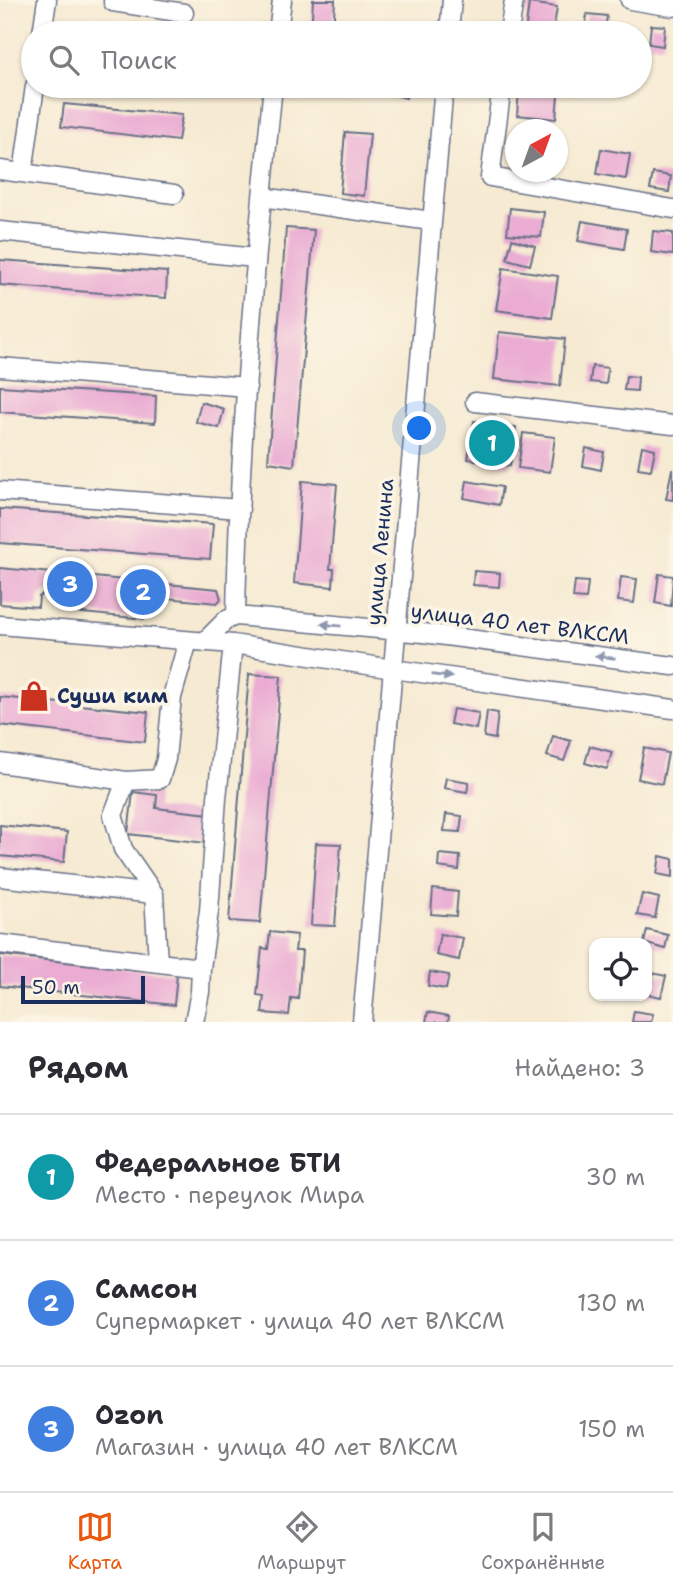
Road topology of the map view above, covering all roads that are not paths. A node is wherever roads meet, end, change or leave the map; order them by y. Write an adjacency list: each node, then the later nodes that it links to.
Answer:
1 (47, 0): 9 (street)
2 (114, 0): 8 (street)
3 (282, 0): 10 (street)
4 (452, 0): 11 (street)
5 (514, 0): 12 (street)
6 (630, 0): 7 (street)
7 (673, 7)
8 (184, 13)
9 (44, 21)
10 (279, 21)
11 (450, 21)
12 (511, 21)
13 (32, 98): 18 (street)
14 (272, 98): 20 (street)
15 (443, 98): 22 (street, улица Ленина)
16 (500, 98): 21 (street)
17 (0, 170): 18 (street)
18 (23, 173): 19 (street)
19 (174, 194)
20 (262, 197): 22 (street); 24 (street)
21 (673, 209)
22 (431, 221): 33 (street, улица Ленина)
23 (0, 231): 24 (street)
24 (255, 258): 26 (street)
25 (0, 367): 26 (street)
26 (247, 387): 30 (street)
27 (475, 402): 28 (street)
28 (673, 425)
29 (0, 491): 30 (street)
30 (240, 509): 31 (street)
31 (236, 616): 33 (street, улица 40 лет ВЛКСМ, one-way to 31); 34 (street)
32 (0, 625): 34 (street)
33 (396, 631): 36 (street, улица 40 лет ВЛКСМ, one-way to 33); 37 (street, улица Ленина)
34 (196, 641): 35 (street); 40 (street)
35 (233, 644): 37 (street); 45 (street)
36 (673, 666)
37 (393, 669): 38 (street, one-way to 38); 47 (street, улица Ленина)
38 (673, 709)
39 (0, 763): 40 (street)
40 (126, 780): 42 (street)
41 (0, 877): 42 (street)
42 (154, 894): 44 (street)
43 (0, 943): 44 (street)
44 (158, 962): 45 (street)
45 (201, 968): 46 (street)
46 (194, 1022)
47 (362, 1022)

